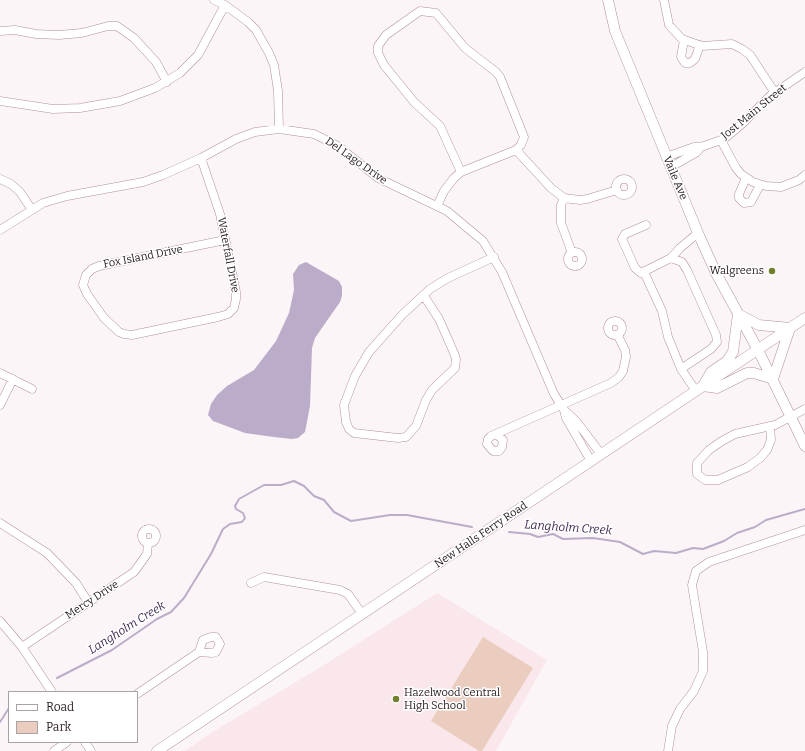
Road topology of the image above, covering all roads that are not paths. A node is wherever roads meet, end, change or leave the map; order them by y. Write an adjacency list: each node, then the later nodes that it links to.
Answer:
1 (214, 0): 4 (street)
2 (608, 0): 16 (main road, Vaile Ave)
3 (664, 0): 6 (street)
4 (225, 5): 9 (street); 12 (street)
5 (0, 31): 9 (street)
6 (684, 40): 7 (street); 7 (street)
7 (700, 46): 10 (street)
8 (805, 72): 10 (street, Jost Main Street)
9 (168, 82): 11 (street)
10 (775, 93): 13 (street, Jost Main Street)
11 (0, 101)
12 (279, 128): 17 (street, Del Lago Drive); 26 (street, Del Lago Drive)
13 (721, 140): 14 (street, Jost Main Street); 21 (street)
14 (701, 147): 16 (street, Jost Main Street); 18 (street, Jost Main Street)
15 (516, 150): 19 (street); 19 (street); 25 (street)
16 (666, 156): 18 (main road, Vaile Ave)
17 (201, 158): 27 (street, Del Lago Drive); 31 (street, Waterfall Drive)
18 (671, 167): 30 (main road, Vaile Ave)
19 (461, 172): 26 (street)
20 (805, 175): 23 (street)
21 (746, 178): 23 (street); 23 (street)
22 (0, 179): 27 (street)
23 (760, 185)
24 (617, 190): 25 (street)
25 (564, 198): 32 (street)
26 (437, 206): 33 (street, Del Lago Drive)
27 (32, 210): 29 (street, Del Lago Drive)
28 (646, 225): 35 (street)
29 (0, 230)
30 (698, 233): 34 (street); 37 (main road, Vaile Ave)
31 (225, 240): 40 (street, Waterfall Drive); 40 (street, Fox Island Drive)
32 (572, 253)
33 (494, 257): 36 (street); 50 (street, Del Lago Drive)
34 (671, 258): 35 (street); 43 (street)
35 (644, 272): 43 (street)
36 (424, 296): 36 (street)
37 (738, 314): 39 (main road); 42 (main road, Vaile Ave); 48 (main road)
38 (805, 318): 39 (main road, New Halls Ferry Road)
39 (790, 328): 42 (main road, New Halls Ferry Road); 46 (main road)
40 (119, 332)
41 (618, 336): 50 (street)
42 (758, 350): 46 (main road, Vaile Ave); 48 (main road, New Halls Ferry Road)
43 (681, 369): 48 (street)
44 (0, 373): 45 (street)
45 (13, 379): 47 (street); 49 (street)
46 (773, 379): 48 (main road); 52 (main road, Vaile Ave)
47 (32, 389)
48 (700, 389): 56 (main road, New Halls Ferry Road)
49 (0, 405)
50 (562, 407): 54 (street); 56 (street, Del Lago Drive); 57 (street, Del Lago Drive)
51 (805, 409): 52 (street)
52 (792, 416): 53 (street); 55 (main road, Vaile Ave)
53 (770, 426): 53 (street)
54 (496, 434)
55 (805, 446)
56 (601, 454): 57 (main road, New Halls Ferry Road)
57 (591, 461): 63 (main road, New Halls Ferry Road)
58 (0, 523): 62 (street)
59 (805, 530): 72 (street)
60 (148, 543): 62 (street, Mercy Drive)
61 (251, 583): 63 (street)
62 (88, 602): 65 (street, Mercy Drive)
63 (362, 614): 71 (main road, New Halls Ferry Road)
64 (0, 621): 65 (street)
65 (22, 646): 67 (street)
66 (199, 652): 68 (street)
67 (51, 691)
68 (138, 693)
69 (66, 743): 70 (street)
70 (54, 751)
71 (157, 751)
72 (668, 751)

